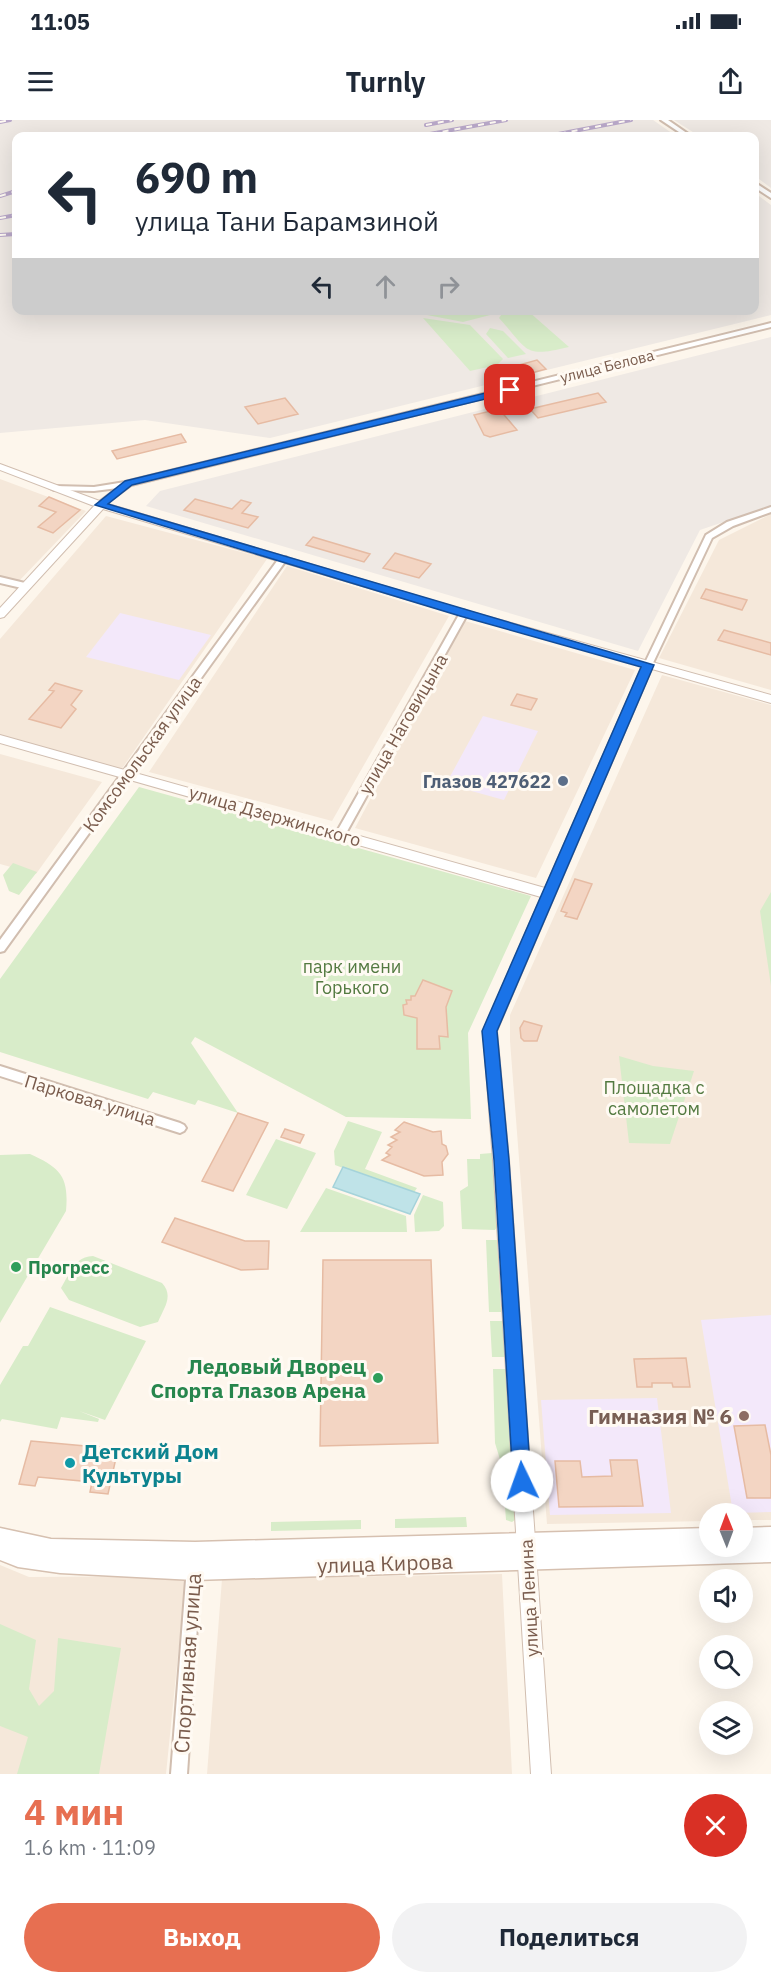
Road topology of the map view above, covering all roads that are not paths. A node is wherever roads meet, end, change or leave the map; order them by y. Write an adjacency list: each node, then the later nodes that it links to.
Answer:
1 (664, 120): 2 (street)
2 (682, 132)
3 (771, 326): 5 (street, улица Белова)
4 (0, 467): 6 (street)
5 (128, 483): 6 (street, улица Белова); 7 (street, улица Белова)
6 (52, 488): 7 (street)
7 (100, 505): 9 (street); 11 (street)
8 (771, 509): 14 (street)
9 (283, 559): 12 (street); 17 (street, Комсомольская улица)
10 (0, 580): 11 (street)
11 (26, 586): 13 (street)
12 (464, 613): 14 (street); 18 (street, улица Наговицына)
13 (0, 615)
14 (648, 665): 15 (street); 19 (street, улица Ленина)
15 (771, 699)
16 (0, 739): 17 (street, улица Дзержинского)
17 (128, 775): 18 (street, улица Дзержинского); 20 (street, Комсомольская улица)
18 (340, 835): 19 (street, улица Дзержинского)
19 (549, 894): 28 (street, улица Ленина)
20 (0, 948)
21 (0, 1071): 22 (street, Парковая улица)
22 (180, 1128)
23 (771, 1537): 25 (main road)
24 (0, 1538): 30 (main road, улица Кирова)
25 (753, 1538)
26 (699, 1539): 28 (main road, улица Кирова)
27 (0, 1550): 30 (main road, улица Кирова)
28 (526, 1551): 29 (main road, улица Кирова); 30 (main road, улица Кирова); 32 (street, улица Ленина)
29 (771, 1552)
30 (194, 1561): 31 (street, Спортивная улица)
31 (179, 1774)
32 (541, 1774)

